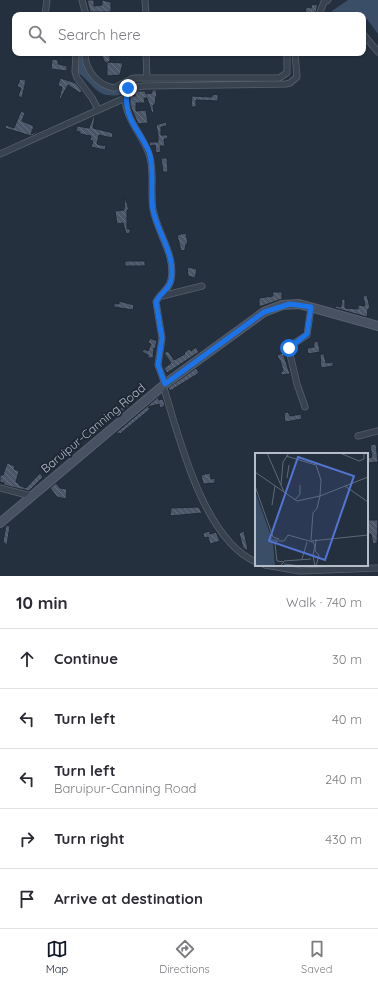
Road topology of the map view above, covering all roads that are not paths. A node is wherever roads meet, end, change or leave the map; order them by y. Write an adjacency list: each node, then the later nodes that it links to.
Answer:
1 (47, 0): 5 (street)
2 (82, 0): 6 (street)
3 (145, 0): 7 (street)
4 (328, 0): 8 (street)
5 (45, 12)
6 (85, 12)
7 (146, 12)
8 (320, 12)
9 (366, 38): 10 (street)
10 (378, 52)
11 (76, 56): 20 (street)
12 (86, 56): 17 (street)
13 (146, 56): 16 (street)
14 (286, 56): 16 (street)
15 (295, 56): 18 (street)
16 (147, 78): 17 (street)
17 (128, 80): 18 (street)
18 (128, 88): 19 (street)
19 (125, 98): 20 (street); 23 (street)
20 (98, 109): 21 (street)
21 (0, 154)
22 (202, 286): 23 (street)
23 (160, 296): 26 (street)
24 (311, 307): 25 (main road, Baruipur-Canning Road); 26 (main road, Baruipur-Canning Road); 27 (street)
25 (378, 326)
26 (164, 384): 31 (main road, Baruipur-Canning Road); 33 (street)
27 (305, 406)
28 (378, 431): 29 (street)
29 (358, 436)
30 (0, 488): 31 (street)
31 (31, 496): 32 (main road, Baruipur-Canning Road)
32 (0, 523)
33 (255, 561)
34 (269, 566): 36 (street)
35 (378, 568): 36 (street)
36 (295, 573)

